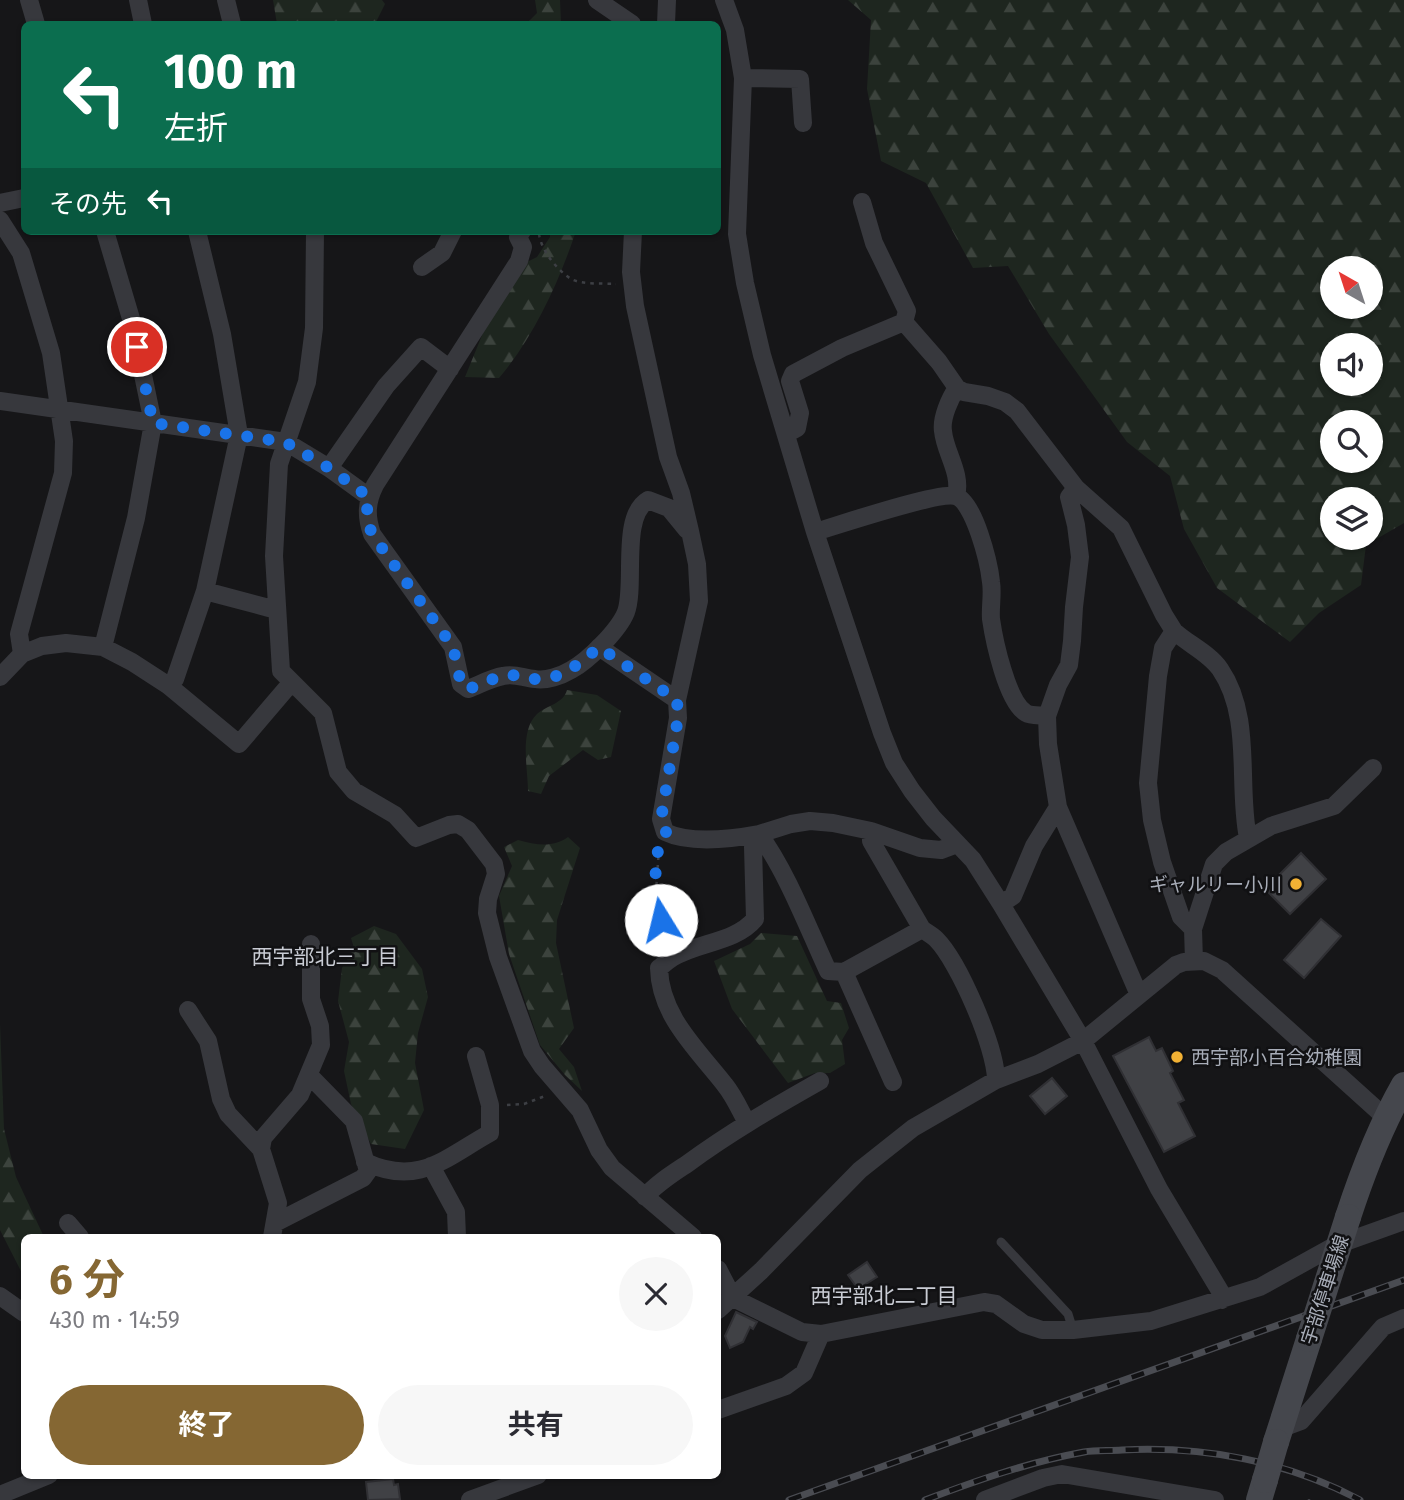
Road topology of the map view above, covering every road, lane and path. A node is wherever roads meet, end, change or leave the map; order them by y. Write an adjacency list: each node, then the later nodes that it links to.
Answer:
1 (29, 0): 7 (street)
2 (138, 0): 8 (street)
3 (226, 0): 9 (street)
4 (597, 0): 10 (street)
5 (667, 0): 11 (street)
6 (724, 0): 12 (street)
7 (35, 21)
8 (142, 21)
9 (231, 21)
10 (628, 21)
11 (666, 21)
12 (743, 78): 13 (street); 33 (street)
13 (803, 123)
14 (21, 199): 16 (street)
15 (862, 202): 27 (street)
16 (0, 203)
17 (0, 220): 31 (street)
18 (106, 235): 32 (street)
19 (198, 235): 34 (street)
20 (315, 235): 35 (street)
21 (451, 235): 25 (street)
22 (515, 235): 28 (street)
23 (539, 235): 26 (path)
24 (632, 235): 26 (street)
25 (422, 267)
26 (632, 284): 40 (street)
27 (904, 322): 29 (street); 33 (street)
28 (450, 369): 36 (street); 39 (street)
29 (957, 388): 37 (street); 38 (street)
30 (0, 401): 31 (street)
31 (58, 410): 32 (street); 47 (street)
32 (153, 423): 34 (street); 45 (street)
33 (786, 434): 41 (street)
34 (239, 435): 35 (street); 42 (street)
35 (285, 442): 36 (street); 43 (street)
36 (329, 468): 39 (street)
37 (1076, 488): 44 (street); 52 (street)
38 (957, 496): 41 (street); 52 (street)
39 (369, 497): 46 (street)
40 (690, 531): 46 (street); 51 (street)
41 (816, 532): 59 (street)
42 (205, 591): 43 (street); 50 (street)
43 (277, 608): 49 (street)
44 (1174, 631): 58 (street); 62 (street)
45 (103, 647): 47 (street); 50 (street)
46 (599, 647): 51 (street)
47 (22, 654): 48 (street)
48 (0, 677)
49 (291, 683): 50 (street); 76 (street)
50 (169, 686)
51 (677, 700): 56 (street)
52 (1047, 716): 54 (street)
53 (1373, 768): 58 (street)
54 (1058, 807): 60 (street); 67 (street)
55 (871, 831): 57 (street); 59 (street); 61 (street)
56 (666, 832): 57 (street); 64 (path)
57 (759, 834): 64 (street); 66 (street)
58 (1248, 838): 62 (street)
59 (957, 844): 60 (street)
60 (1001, 904): 69 (street)
61 (922, 929): 66 (street); 72 (street)
62 (1193, 929): 65 (street)
63 (311, 944): 71 (street)
64 (674, 957): 79 (street)
65 (1194, 961): 67 (street); 78 (street)
66 (844, 972): 74 (street)
67 (1139, 995): 69 (street)
68 (188, 1010): 80 (street)
69 (1083, 1041): 72 (street); 94 (street)
70 (476, 1056): 77 (street)
71 (309, 1075): 80 (street); 81 (street)
72 (996, 1080): 93 (street)
73 (820, 1081): 79 (street)
74 (893, 1082)
75 (1404, 1085): 78 (main road, 宇部停車場線)
76 (559, 1086): 77 (path); 83 (street)
77 (490, 1105): 82 (street)
78 (1386, 1118): 101 (main road, 宇部停車場線, bridge)
79 (747, 1123): 83 (street)
80 (261, 1149): 86 (street)
81 (365, 1162): 82 (street); 86 (street)
82 (430, 1166): 88 (street)
83 (645, 1197): 89 (street)
84 (1404, 1221): 94 (street)
85 (68, 1223): 87 (street)
86 (273, 1230)
87 (77, 1234)
88 (457, 1234)
89 (690, 1234)
90 (1001, 1242): 98 (lane)
91 (721, 1275): 93 (street)
92 (0, 1296): 96 (street)
93 (733, 1298): 95 (street); 99 (street)
94 (1222, 1300): 98 (street)
95 (721, 1308)
96 (21, 1311)
97 (1404, 1318): 101 (street)
98 (1073, 1330): 99 (street)
99 (821, 1334): 100 (street)
100 (721, 1409)
101 (1279, 1435): 104 (main road, 宇部停車場線, bridge)
102 (39, 1479): 106 (street)
103 (527, 1479): 107 (street)
104 (1262, 1490)
105 (1026, 1493): 108 (street); 109 (street)
106 (0, 1494)
107 (470, 1500)
108 (985, 1500)
109 (1215, 1500)

